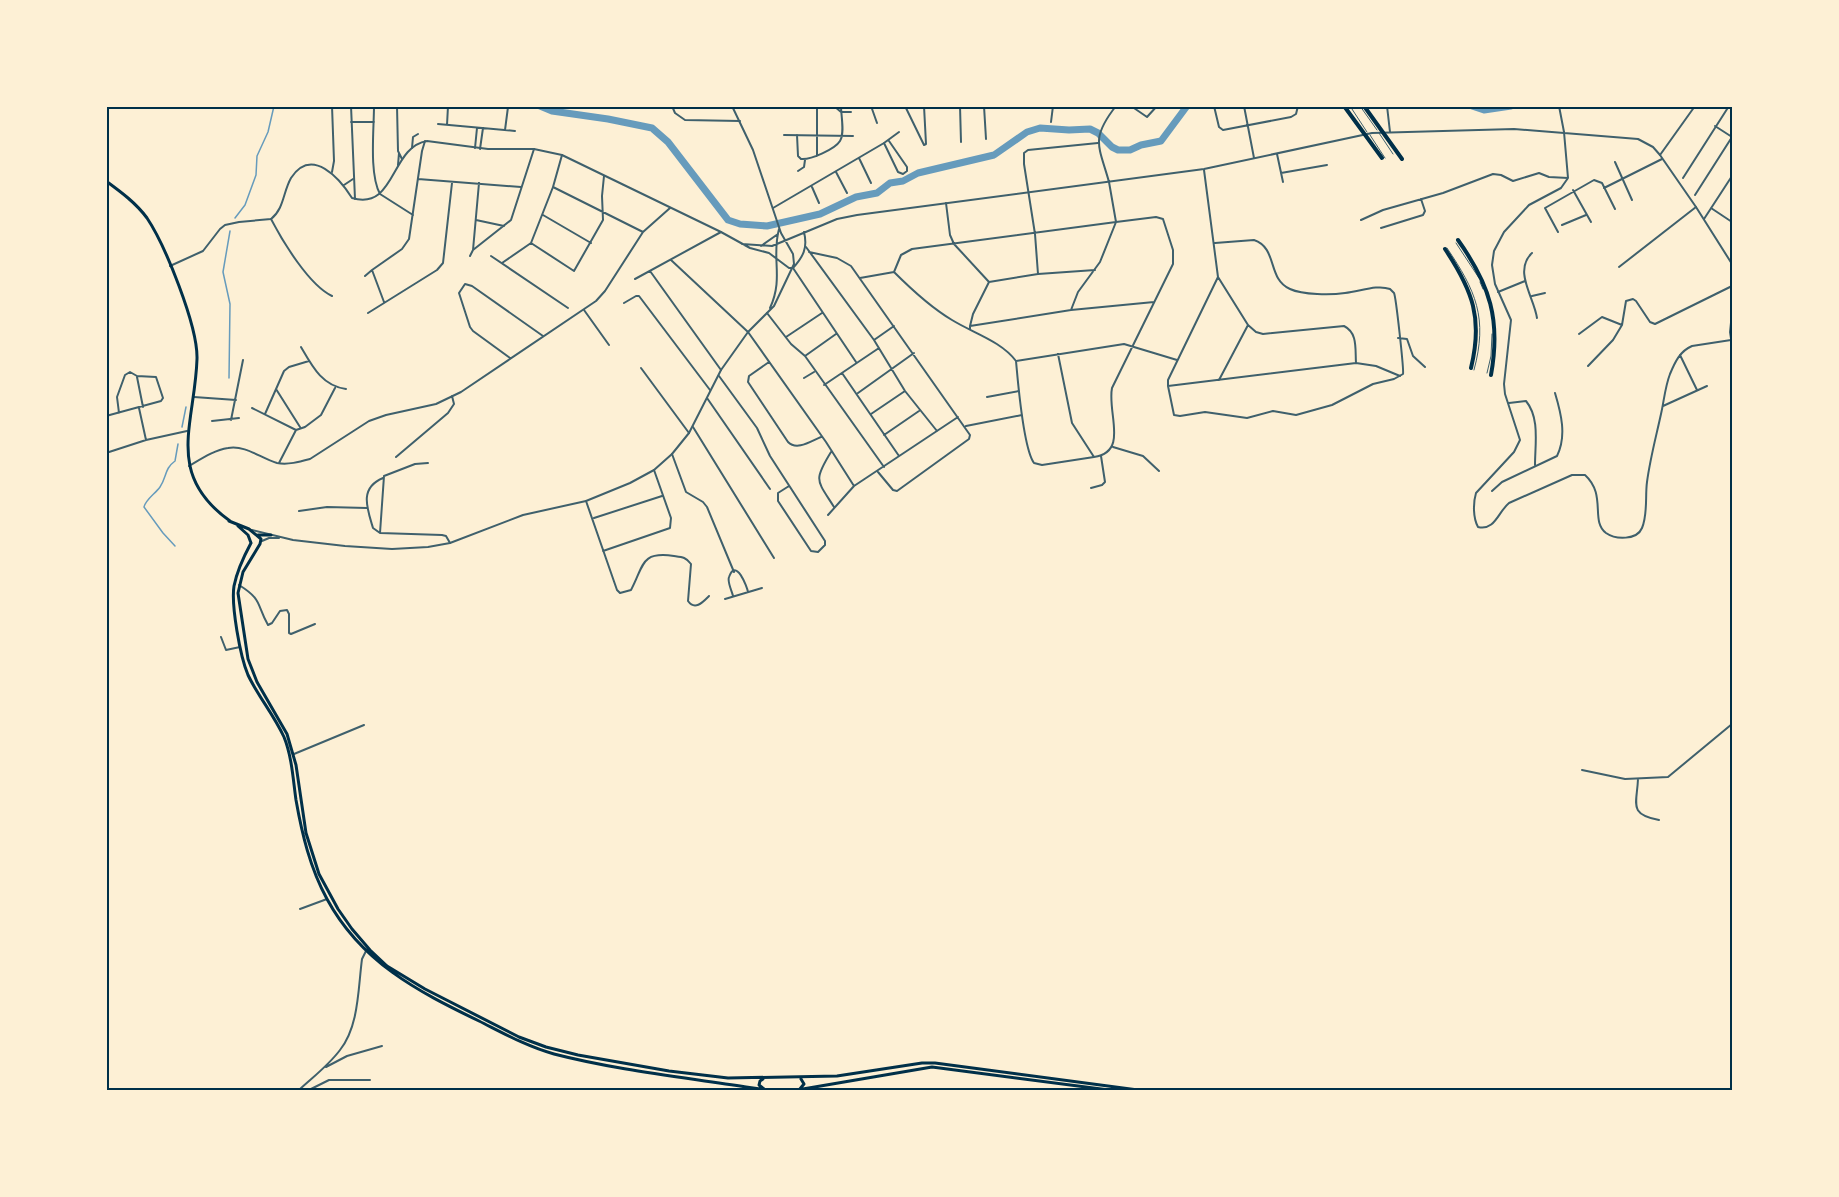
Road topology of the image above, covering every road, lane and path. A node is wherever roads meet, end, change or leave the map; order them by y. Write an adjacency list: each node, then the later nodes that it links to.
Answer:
1 (332, 106): 90 (street)
2 (351, 106): 35 (street)
3 (374, 106): 36 (street)
4 (397, 106): 72 (street)
5 (448, 106): 40 (street)
6 (672, 106): 34 (street)
7 (732, 106): 34 (street)
8 (817, 106): 56 (street)
9 (834, 106): 32 (street)
10 (841, 106): 32 (street)
11 (871, 106): 38 (street)
12 (905, 106): 50 (street)
13 (924, 106): 46 (street)
14 (960, 106): 64 (street)
15 (984, 106): 60 (street)
16 (1053, 106): 37 (street)
17 (1116, 106): 65 (street)
18 (1131, 106): 19 (street)
19 (1157, 106)
20 (1214, 106): 41 (street)
21 (1244, 106): 41 (street)
22 (1299, 106): 41 (street)
23 (1343, 106): 42 (highway)
24 (1350, 106): 42 (lane)
25 (1387, 106): 51 (street)
26 (1695, 106): 76 (street)
27 (1729, 106): 43 (street)
28 (507, 107): 29 (street); 47 (street)
29 (518, 107)
30 (1559, 107): 52 (street)
31 (1362, 108): 74 (lane); 82 (highway)
32 (841, 112): 33 (street); 58 (street)
33 (851, 112)
34 (740, 121): 125 (street)
35 (351, 122): 36 (street); 98 (street)
36 (374, 122): 116 (street)
37 (1052, 122)
38 (877, 123)
39 (438, 124): 40 (street)
40 (447, 125): 44 (street)
41 (1248, 126): 79 (street)
42 (1362, 126): 80 (highway)
43 (1715, 126): 59 (street); 97 (street)
44 (477, 128): 45 (street); 68 (street)
45 (483, 128): 47 (street); 69 (street)
46 (926, 129): 50 (street); 50 (street)
47 (505, 130): 48 (street)
48 (515, 130)
49 (899, 132): 61 (street)
50 (916, 132)
51 (1390, 132): 52 (street); 73 (street)
52 (1564, 132): 76 (street); 95 (street)
53 (418, 134): 67 (street)
54 (784, 135): 55 (street)
55 (797, 135): 56 (street); 84 (street)
56 (816, 136): 58 (street); 77 (street)
57 (853, 136): 58 (street)
58 (841, 137): 77 (street)
59 (1732, 137): 117 (street)
60 (986, 139)
61 (888, 140): 66 (street); 66 (street)
62 (425, 141): 63 (street); 68 (street); 71 (street)
63 (419, 142): 67 (street); 71 (street)
64 (961, 142)
65 (1098, 142): 101 (street); 114 (street)
66 (884, 143): 78 (street)
67 (412, 148): 81 (street)
68 (475, 148): 69 (street)
69 (480, 149): 70 (street)
70 (534, 149): 75 (street); 109 (street)
71 (422, 151): 99 (street)
72 (399, 153): 81 (street); 87 (street)
73 (1277, 154): 79 (street); 92 (street)
74 (1393, 154)
75 (562, 155): 93 (street); 110 (street)
76 (1660, 155): 83 (street)
77 (817, 156): 84 (street)
78 (859, 158): 91 (street); 105 (street)
79 (1254, 158): 88 (street)
80 (1384, 158)
81 (402, 159): 87 (street)
82 (1402, 159)
83 (1662, 159): 96 (street); 124 (street)
84 (805, 160): 89 (street)
85 (1615, 162): 96 (street)
86 (1327, 165): 92 (street)
87 (398, 166): 116 (street)
88 (1204, 169): 101 (street); 153 (street)
89 (798, 171)
90 (332, 172): 107 (street); 132 (street)
91 (836, 172): 108 (street); 115 (street)
92 (1281, 173): 102 (street)
93 (604, 176): 123 (street); 128 (street)
94 (1732, 176): 106 (street)
95 (1568, 178): 119 (street); 184 (street)
96 (1622, 178): 112 (street); 120 (street)
97 (1683, 178)
98 (353, 179): 107 (street); 118 (street)
99 (418, 179): 103 (street); 130 (street)
100 (106, 181): 169 (main road)
101 (1109, 182): 114 (street); 136 (street)
102 (1283, 182)
103 (452, 183): 104 (street); 188 (street)
104 (479, 183): 109 (street); 134 (street)
105 (871, 183)
106 (1728, 184): 111 (street); 126 (street)
107 (344, 185): 118 (street)
108 (812, 186): 121 (street); 125 (street)
109 (522, 187): 140 (street)
110 (553, 187): 128 (street); 131 (street)
111 (1732, 187)
112 (1604, 188): 113 (street); 127 (street)
113 (1573, 190): 129 (street); 146 (street)
114 (1029, 192): 122 (street); 148 (street)
115 (847, 193)
116 (380, 194): 118 (street); 130 (street)
117 (1695, 195)
118 (355, 199)
119 (1421, 199): 135 (street); 142 (street)
120 (1632, 200)
121 (819, 203)
122 (946, 203): 145 (street); 155 (street)
123 (670, 207): 143 (street); 144 (street)
124 (1696, 207): 133 (street); 170 (street)
125 (773, 208): 141 (street)
126 (1711, 208): 133 (street); 138 (street)
127 (1616, 209)
128 (602, 211): 143 (street); 152 (street)
129 (1586, 214): 137 (street); 139 (street)
130 (413, 215): 172 (street)
131 (543, 215): 151 (street); 152 (street)
132 (271, 219): 169 (street); 186 (street)
133 (1704, 219): 167 (street)
134 (476, 220): 140 (street); 160 (street)
135 (1361, 220)
136 (1116, 222): 148 (street); 173 (street); 190 (street)
137 (1591, 222)
138 (1732, 222)
139 (1562, 225)
140 (504, 226): 160 (street)
141 (779, 227): 147 (street); 149 (street)
142 (1382, 228)
143 (643, 232): 192 (street)
144 (721, 232): 154 (street); 166 (street)
145 (804, 232): 149 (street); 158 (street)
146 (1558, 232)
147 (778, 234): 156 (street); 157 (street)
148 (1035, 234): 155 (street); 176 (street)
149 (786, 240): 156 (street); 171 (street)
150 (1457, 242): 237 (highway)
151 (531, 243): 152 (street); 168 (street)
152 (591, 243)
153 (1215, 243): 179 (street); 209 (street)
154 (742, 244): 157 (street); 165 (street)
155 (954, 244): 175 (street); 182 (street)
156 (777, 245): 157 (street); 165 (street)
157 (760, 247)
158 (806, 247): 161 (street); 171 (street)
159 (1446, 249): 233 (highway)
160 (473, 250): 164 (street)
161 (809, 252): 178 (street); 210 (street)
162 (1532, 253): 181 (street)
163 (491, 255): 168 (street)
164 (470, 256)
165 (777, 258): 171 (street); 194 (street)
166 (671, 260): 174 (street); 204 (street)
167 (1732, 262)
168 (502, 263): 191 (street)
169 (170, 266): 256 (main road)
170 (1619, 267)
171 (793, 268): 194 (street); 196 (street)
172 (372, 270): 177 (street); 188 (street)
173 (1095, 270): 176 (street); 193 (street)
174 (650, 271): 180 (street); 234 (street)
175 (894, 272): 178 (street); 203 (street)
176 (1038, 274): 182 (street)
177 (365, 276)
178 (860, 278): 201 (street)
179 (1218, 278): 199 (street); 223 (street)
180 (635, 279)
181 (1525, 281): 184 (street); 187 (street)
182 (989, 282): 203 (street)
183 (1732, 286): 200 (street)
184 (1497, 292): 260 (street)
185 (1545, 293): 187 (street)
186 (332, 296)
187 (1532, 296): 198 (street)
188 (384, 302): 195 (street)
189 (624, 303): 249 (street)
190 (1154, 303): 193 (street); 214 (street)
191 (568, 308)
192 (584, 310): 207 (street); 212 (street)
193 (1071, 310): 203 (street)
194 (768, 312): 204 (street); 208 (street)
195 (368, 313)
196 (822, 313): 205 (street); 208 (street)
197 (1732, 313): 202 (street)
198 (1537, 318)
199 (1248, 325): 228 (street); 242 (street)
200 (1622, 325): 206 (street); 229 (street)
201 (895, 326): 210 (street); 217 (street)
202 (1732, 326): 211 (street)
203 (970, 327): 225 (street)
204 (748, 332): 226 (street); 234 (street)
205 (836, 334): 219 (street); 227 (street)
206 (1579, 334)
207 (543, 336): 221 (street); 221 (street)
208 (786, 337): 219 (street)
209 (1398, 338): 230 (street); 240 (street)
210 (874, 339): 216 (street)
211 (1731, 340): 213 (street); 220 (street)
212 (609, 345)
213 (1732, 345)
214 (1133, 346): 218 (street); 223 (street); 285 (street)
215 (301, 347): 224 (street)
216 (879, 348): 227 (street); 232 (street)
217 (914, 353): 232 (street); 271 (street)
218 (1058, 354): 225 (street); 292 (street)
219 (805, 356): 235 (street)
220 (1680, 356): 250 (street); 261 (street)
221 (510, 358): 255 (street)
222 (243, 360): 259 (street)
223 (1178, 360): 244 (street)
224 (309, 361): 246 (street); 247 (street)
225 (1016, 361): 252 (street)
226 (770, 362): 283 (street); 283 (street)
227 (856, 362): 236 (street)
228 (1356, 363): 240 (street); 242 (street)
229 (1588, 366)
230 (1425, 367)
231 (641, 368): 281 (street)
232 (892, 368): 251 (street); 253 (street)
233 (1472, 369)
234 (721, 370): 238 (street)
235 (814, 372): 241 (street); 243 (street)
236 (842, 373): 243 (street); 253 (street)
237 (1489, 374)
238 (718, 375): 249 (street); 302 (street)
239 (137, 376): 262 (street); 262 (street); 266 (street)
240 (1400, 376): 244 (street)
241 (804, 378)
242 (1219, 380): 244 (street)
243 (824, 385): 297 (street)
244 (1168, 386)
245 (1707, 386): 250 (street)
246 (335, 388): 248 (street); 276 (street)
247 (276, 389): 267 (street); 276 (street)
248 (346, 389)
249 (710, 390): 258 (street)
250 (1697, 390): 261 (street)
251 (905, 391): 265 (street); 268 (street)
252 (1019, 391): 257 (street); 269 (street)
253 (856, 393): 268 (street)
254 (1555, 393): 295 (street)
255 (452, 396): 291 (street); 294 (street)
256 (192, 397): 259 (street); 280 (main road)
257 (987, 397)
258 (706, 398): 277 (street); 305 (street)
259 (236, 400): 273 (street)
260 (1509, 403): 261 (street); 295 (street)
261 (1663, 406)
262 (143, 407): 263 (street)
263 (138, 408): 266 (street); 284 (street)
264 (252, 408): 267 (street)
265 (920, 410): 279 (street); 282 (street)
266 (119, 412): 270 (street)
267 (265, 414): 278 (street)
268 (871, 414): 282 (street)
269 (1022, 415): 275 (street); 292 (street)
270 (106, 416)
271 (958, 417): 275 (street); 279 (street)
272 (239, 418): 273 (street)
273 (231, 420): 274 (street)
274 (212, 421)
275 (965, 426): 300 (street)
276 (300, 427): 278 (street)
277 (693, 427): 281 (street); 324 (street)
278 (296, 430): 294 (street)
279 (938, 430): 289 (street)
280 (187, 431): 284 (street); 296 (main road)
281 (689, 433): 288 (street)
282 (884, 435): 289 (street)
283 (821, 437): 286 (street)
284 (146, 440): 287 (street)
285 (1113, 447): 290 (street); 299 (street)
286 (831, 451): 303 (street); 309 (street)
287 (106, 453)
288 (672, 454): 298 (street); 325 (street)
289 (899, 456): 297 (street)
290 (1101, 456): 292 (street); 304 (street)
291 (396, 457)
292 (1094, 457)
293 (428, 463): 301 (street)
294 (279, 464): 296 (street)
295 (1535, 465): 306 (street)
296 (189, 466): 314 (main road)
297 (884, 467): 300 (street)
298 (654, 470): 307 (street); 308 (street)
299 (1159, 471)
300 (878, 472): 303 (street)
301 (383, 478): 310 (street); 316 (street)
302 (789, 486): 302 (street)
303 (854, 486): 309 (street)
304 (1091, 488)
305 (770, 489)
306 (1492, 491)
307 (662, 496): 313 (street); 323 (street)
308 (586, 501): 313 (street); 322 (street)
309 (834, 507): 312 (street)
310 (367, 508): 311 (street); 316 (street)
311 (298, 511)
312 (828, 515)
313 (592, 518): 323 (street)
314 (229, 521): 315 (main road); 320 (main road)
315 (249, 529): 317 (main road); 318 (street)
316 (380, 533): 322 (street)
317 (257, 535): 318 (main road); 320 (main road); 321 (main road)
318 (271, 535): 319 (street)
319 (282, 538): 321 (street); 322 (street)
320 (250, 541): 321 (main road); 334 (main road)
321 (260, 543): 326 (main road)
322 (450, 543)
323 (603, 551): 329 (street)
324 (774, 558)
325 (734, 572): 328 (street); 330 (street)
326 (239, 585): 332 (street); 337 (main road)
327 (762, 588): 328 (street)
328 (748, 592): 330 (street)
329 (709, 596)
330 (733, 596): 331 (street)
331 (725, 599)
332 (315, 624)
333 (221, 637): 334 (street)
334 (240, 647): 341 (main road)
335 (1732, 724): 339 (street)
336 (364, 725): 337 (street)
337 (294, 754): 346 (main road)
338 (1582, 770): 339 (street)
339 (1638, 779): 340 (street)
340 (1659, 820)
341 (327, 899): 342 (street); 343 (main road)
342 (300, 909)
343 (366, 951): 345 (street); 349 (main road)
344 (382, 1046): 345 (street)
345 (322, 1068): 350 (street)
346 (765, 1078): 347 (main road); 352 (main road)
347 (797, 1078): 353 (main road); 355 (main road)
348 (370, 1080): 351 (street)
349 (746, 1089): 352 (main road)
350 (299, 1090)
351 (309, 1090)
352 (767, 1090): 353 (main road)
353 (798, 1090): 354 (main road)
354 (1109, 1090)
355 (1138, 1090)

